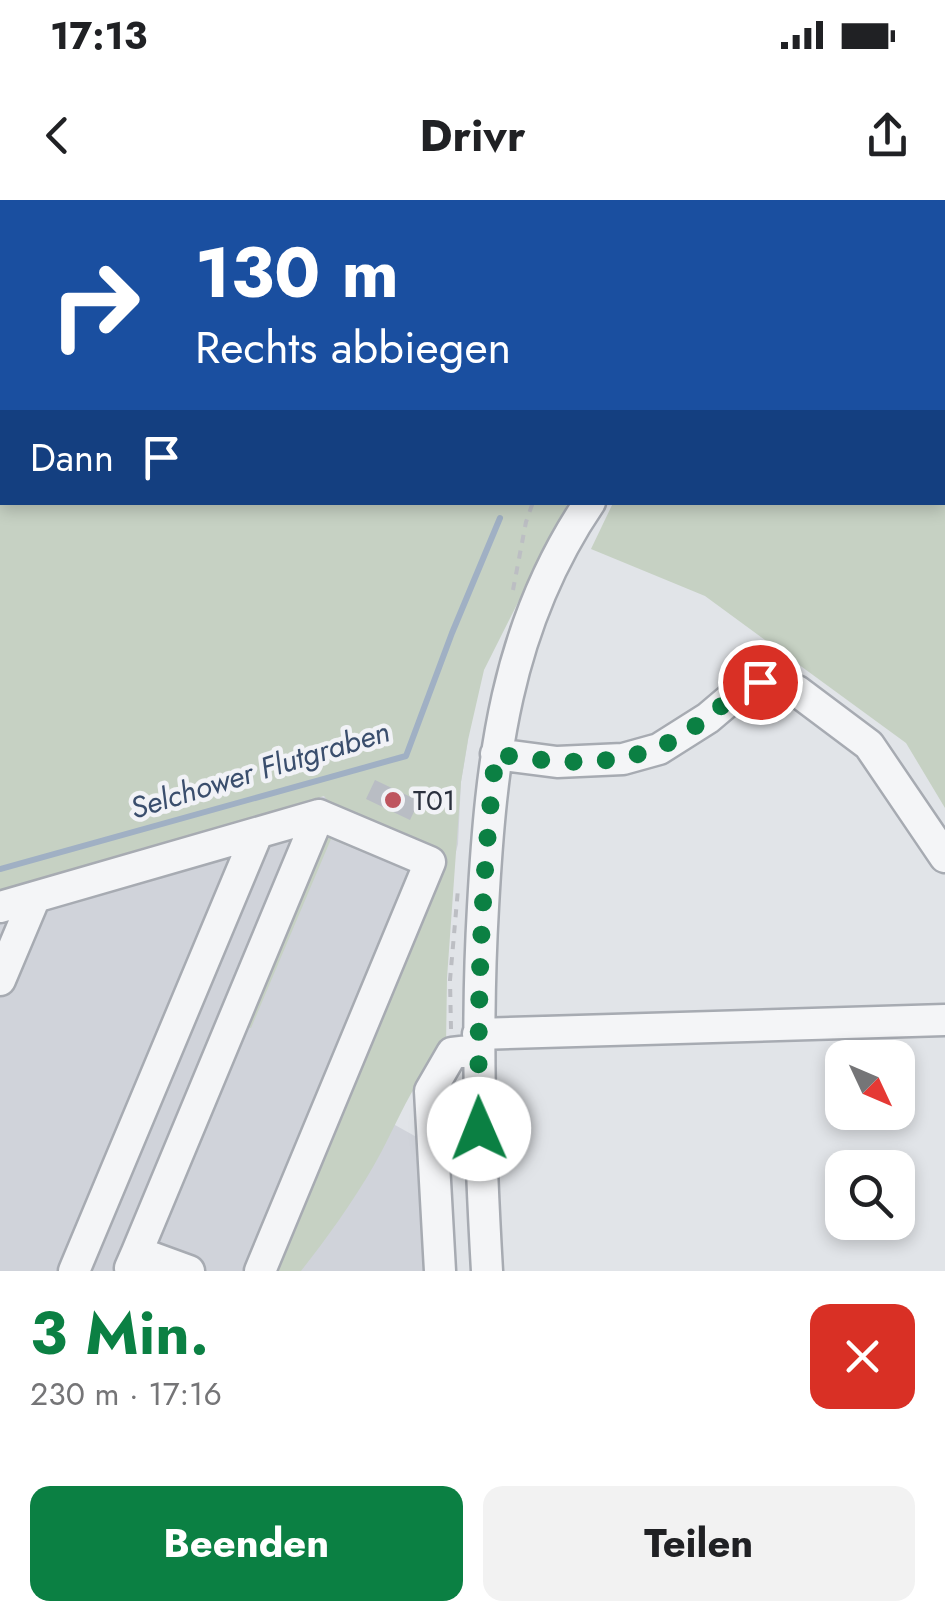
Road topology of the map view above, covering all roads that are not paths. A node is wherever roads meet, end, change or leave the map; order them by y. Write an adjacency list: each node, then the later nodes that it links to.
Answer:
1 (588, 505): 2 (street)
2 (496, 754): 5 (street); 10 (street)
3 (319, 815): 4 (street); 12 (street); 16 (street)
4 (257, 834): 6 (street); 14 (street)
5 (945, 856)
6 (34, 897): 7 (street); 8 (street)
7 (0, 906)
8 (0, 980)
9 (945, 1020): 10 (street)
10 (478, 1042): 11 (street); 13 (street)
11 (485, 1230): 13 (street); 17 (street)
12 (133, 1261): 15 (street)
13 (440, 1265)
14 (74, 1271)
15 (189, 1271)
16 (260, 1271)
17 (487, 1271)

